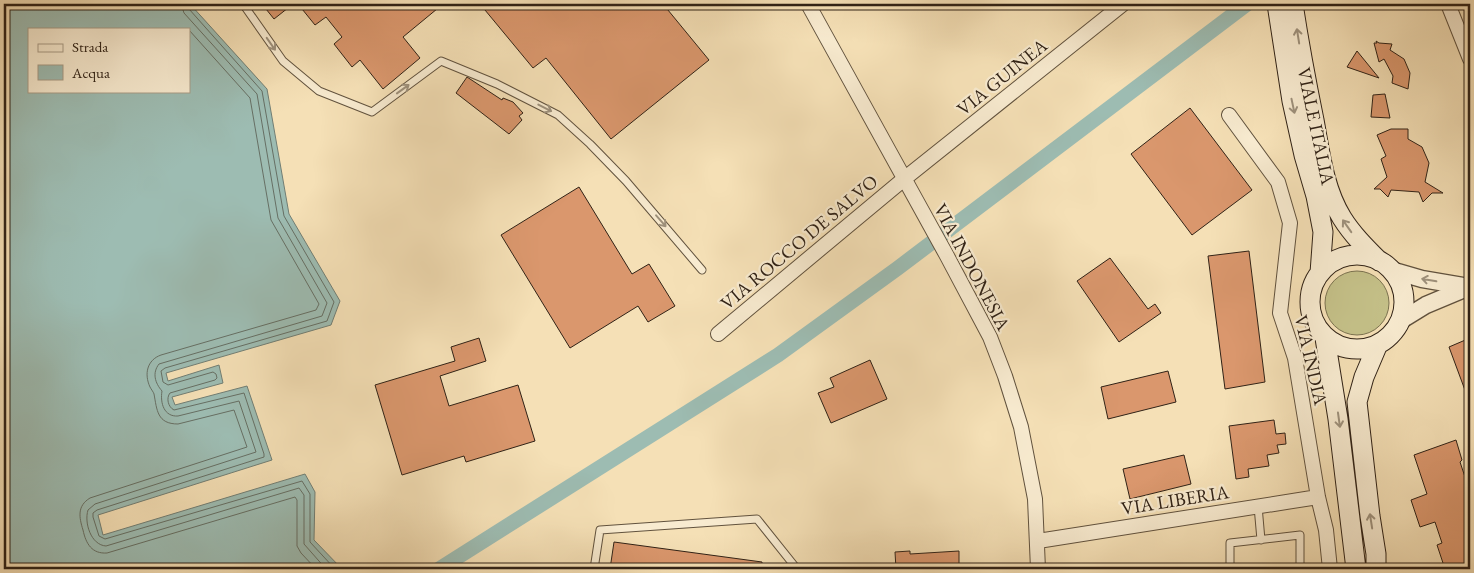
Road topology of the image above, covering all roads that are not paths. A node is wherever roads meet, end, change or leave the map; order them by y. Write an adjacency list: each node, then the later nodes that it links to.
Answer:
1 (243, 4): 10 (lane, one-way to 10)
2 (808, 4): 8 (street, VIA INDONESIA)
3 (1123, 4): 8 (street, VIA GUINEA)
4 (1448, 4): 6 (street)
5 (1282, 5): 9 (main road, VIALE ITALIA, one-way to 5); 11 (main road, VIALE ITALIA, one-way to 11)
6 (1470, 59)
7 (1229, 114): 17 (street, VIA INDIA)
8 (904, 179): 14 (street, VIA ROCCO DE SALVO); 20 (street, VIA INDONESIA)
9 (1386, 266): 11 (main road); 12 (street, one-way to 9); 13 (main road)
10 (702, 270)
11 (1320, 273): 15 (main road)
12 (1469, 287): 13 (street)
13 (1400, 321): 16 (main road)
14 (718, 334)
15 (1325, 338): 16 (main road); 27 (main road, one-way to 27)
16 (1378, 344): 28 (main road, one-way to 16)
17 (1318, 496): 18 (street, VIA LIBERIA); 26 (street, VIA INDIA)
18 (1258, 506): 19 (lane); 20 (street, VIA LIBERIA)
19 (1261, 540): 24 (lane); 25 (lane)
20 (1038, 541): 23 (street, VIA INDONESIA)
21 (594, 569): 22 (lane)
22 (797, 569)
23 (1038, 569)
24 (1230, 569)
25 (1300, 569)
26 (1330, 569)
27 (1356, 569)
28 (1376, 569)

